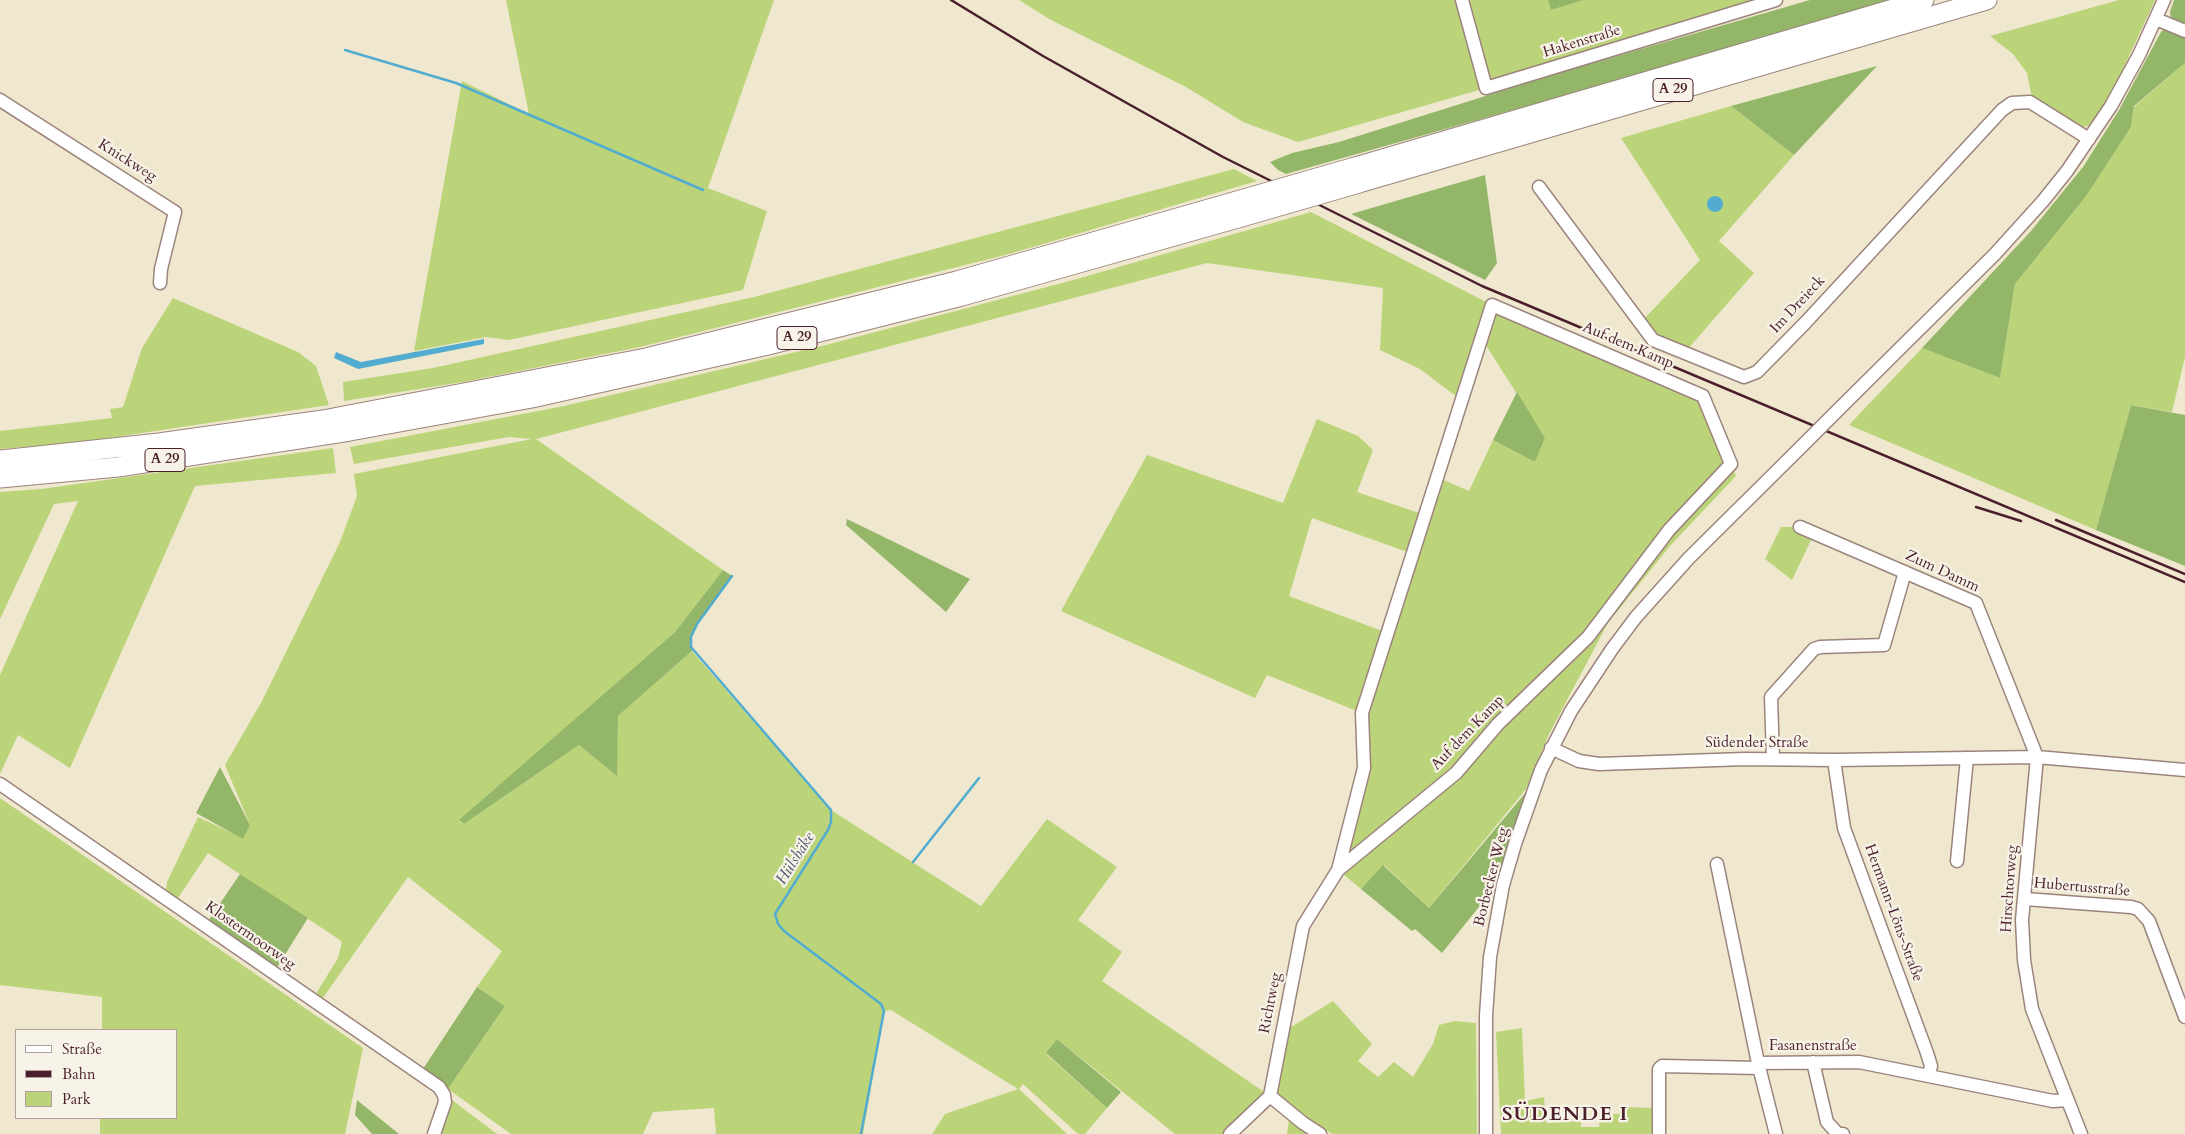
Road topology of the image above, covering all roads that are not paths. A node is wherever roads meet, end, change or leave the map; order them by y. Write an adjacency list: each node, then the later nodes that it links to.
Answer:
1 (1462, 0): 5 (street, Hakenstraße)
2 (1924, 0): 10 (highway, A 29)
3 (1987, 0): 10 (highway, A 29)
4 (2164, 0): 6 (street, Borbecker Weg)
5 (1768, 1)
6 (2156, 19): 7 (street); 9 (street, Borbecker Weg)
7 (2185, 30)
8 (0, 100): 13 (street, Knickweg)
9 (2089, 139): 11 (street, Im Dreieck); 19 (street, Borbecker Weg, bridge)
10 (1357, 175): 12 (highway, A 29, bridge)
11 (1539, 187)
12 (1234, 211): 14 (highway, A 29); 14 (highway, A 29)
13 (160, 283)
14 (326, 427): 15 (highway, A 29); 16 (highway, A 29)
15 (0, 460)
16 (0, 478)
17 (1800, 527): 18 (street, Zum Damm)
18 (1905, 572): 20 (street, Zum Damm); 22 (street)
19 (1552, 748): 22 (street, Südender Straße); 39 (street, Borbecker Weg)
20 (2037, 757): 21 (street, Südender Straße); 24 (street, Südender Straße); 29 (street, Hirschtorweg)
21 (1967, 758): 23 (street, Südender Straße); 26 (street)
22 (1773, 759): 23 (street, Südender Straße)
23 (1834, 760): 33 (street, Hermann-Löns-Straße)
24 (2185, 770)
25 (0, 784): 36 (street, Klostermoorweg)
26 (1957, 861)
27 (1717, 864): 32 (street, Fasanenstraße)
28 (1338, 870): 28 (street, Auf dem Kamp); 34 (street, Richtweg)
29 (2025, 899): 30 (street, Hubertusstraße); 35 (street, Hirschtorweg)
30 (2185, 1017)
31 (1813, 1062): 32 (street, Fasanenstraße); 33 (street, Fasanenstraße); 42 (street)
32 (1759, 1066): 40 (street); 41 (street)
33 (1929, 1075): 35 (street, Fasanenstraße)
34 (1270, 1096): 37 (street); 38 (street)
35 (2067, 1100): 43 (street, Hirschtorweg)
36 (434, 1134)
37 (1230, 1134)
38 (1320, 1134)
39 (1486, 1134)
40 (1659, 1134)
41 (1776, 1134)
42 (1843, 1134)
43 (2081, 1134)

